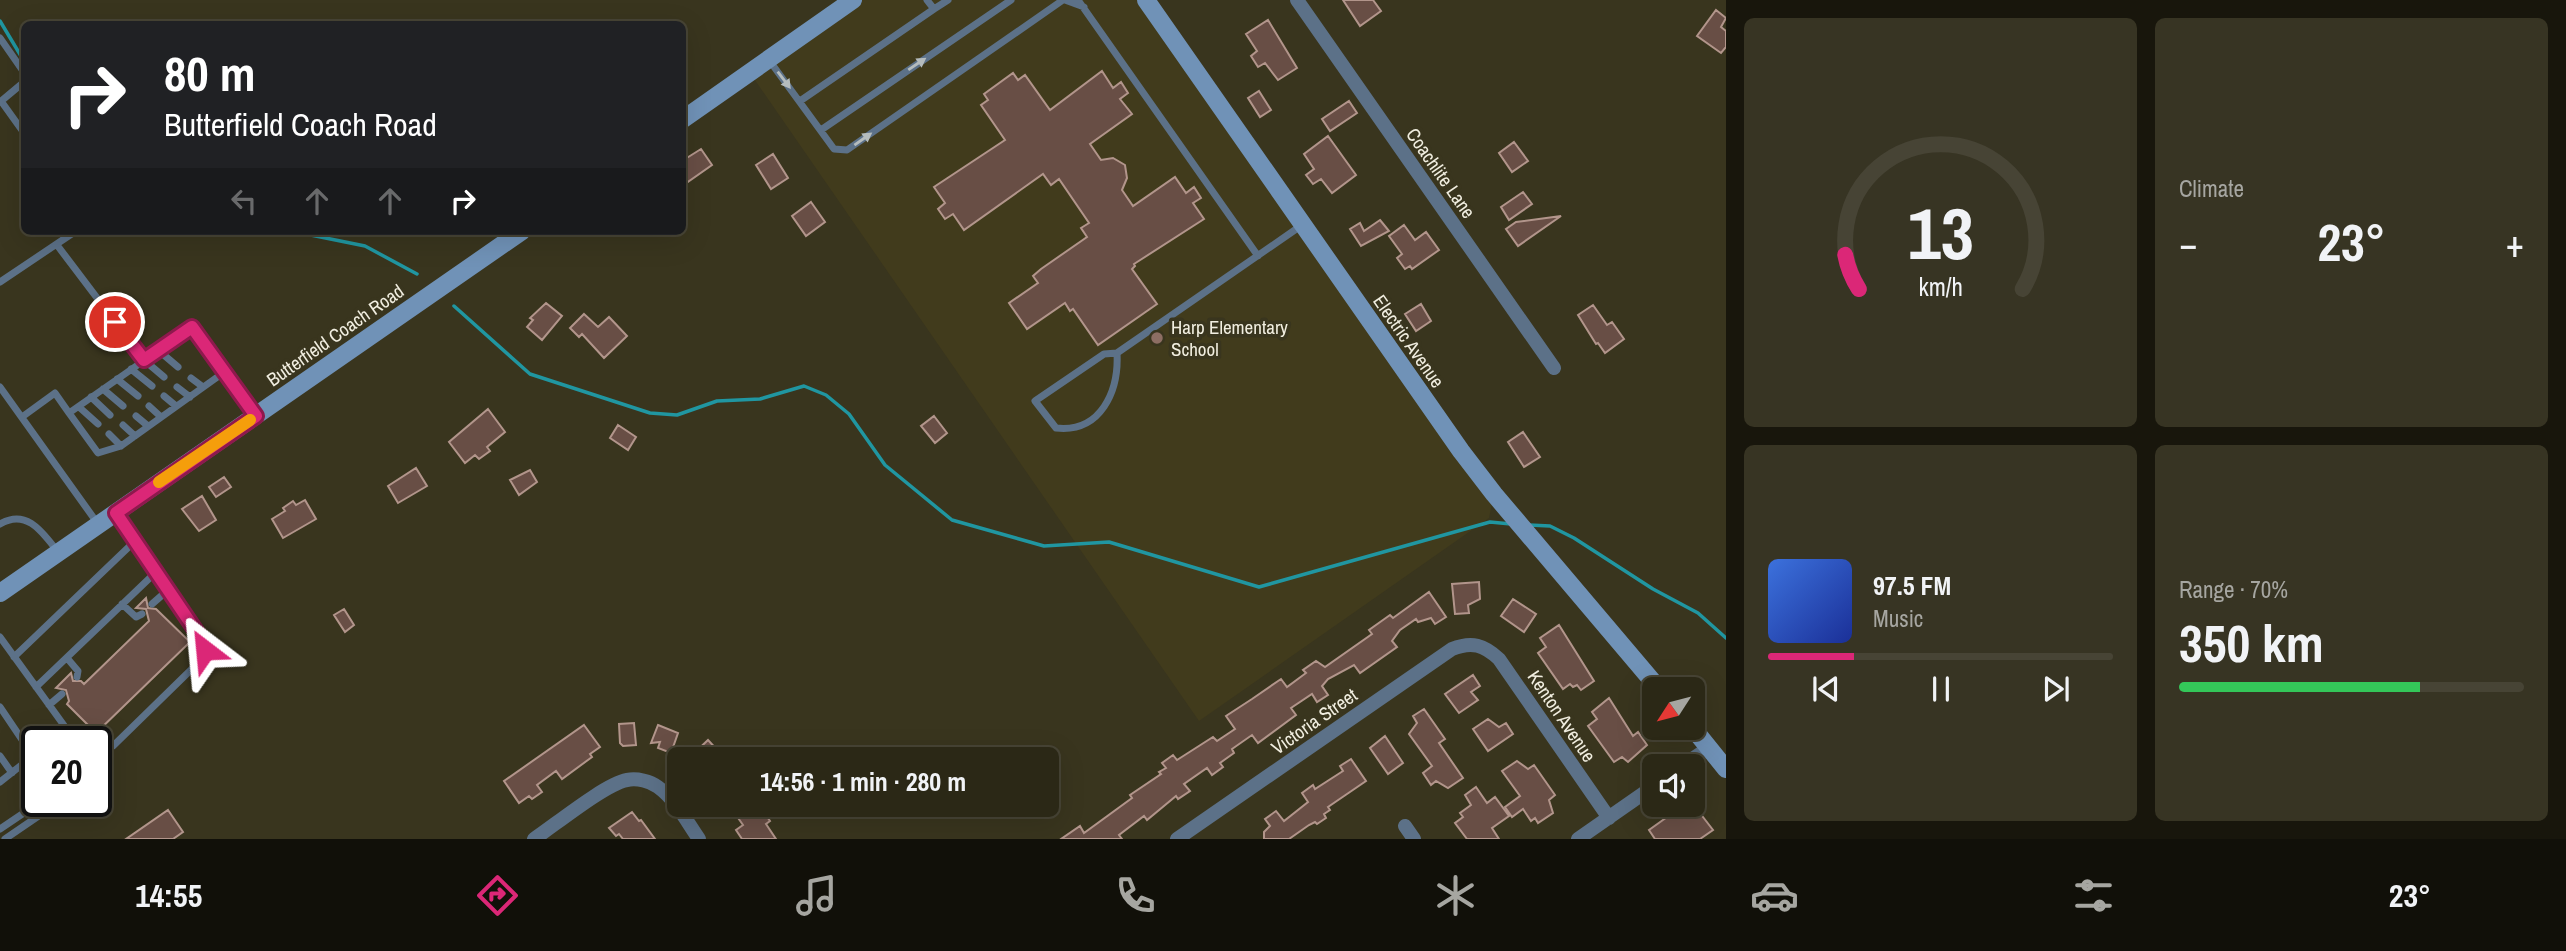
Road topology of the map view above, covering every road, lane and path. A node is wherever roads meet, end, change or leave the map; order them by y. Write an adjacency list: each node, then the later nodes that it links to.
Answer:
1 (853, 0): 12 (street)
2 (927, 0): 10 (lane)
3 (948, 0): 10 (lane)
4 (1011, 0): 19 (lane, one-way to 4)
5 (1064, 0): 9 (lane); 19 (lane, one-way to 5)
6 (1078, 0): 9 (lane)
7 (1146, 0): 20 (street, Electric Avenue)
8 (1297, 0): 30 (street, Coachlite Lane)
9 (1084, 7): 24 (lane)
10 (934, 9): 15 (lane)
11 (0, 38): 13 (lane)
12 (769, 60): 15 (lane, one-way to 15); 17 (street)
13 (21, 68)
14 (21, 85): 16 (lane)
15 (800, 100): 19 (lane)
16 (1, 102): 18 (lane)
17 (686, 117)
18 (21, 129)
19 (821, 130)
20 (1302, 224): 24 (lane); 77 (street, Electric Avenue)
21 (71, 235): 23 (lane)
22 (516, 235): 52 (street, Butterfield Coach Road)
23 (57, 245): 25 (lane); 28 (lane)
24 (1258, 256): 27 (lane)
25 (0, 282)
26 (158, 350): 28 (lane); 29 (lane); 32 (lane)
27 (1117, 352): 27 (lane)
28 (144, 360): 31 (lane); 33 (lane)
29 (178, 367)
30 (1554, 368)
31 (131, 369): 35 (lane); 36 (lane)
32 (223, 373): 39 (lane); 52 (lane)
33 (164, 377)
34 (191, 378): 39 (lane)
35 (117, 379): 40 (lane); 41 (lane)
36 (152, 386)
37 (0, 387): 53 (lane)
38 (177, 387): 44 (lane)
39 (203, 387): 44 (lane)
40 (103, 389): 43 (lane); 45 (lane)
41 (138, 396)
42 (164, 396): 47 (lane)
43 (91, 397): 48 (lane); 50 (lane)
44 (190, 397): 47 (lane)
45 (123, 406)
46 (149, 406): 54 (lane)
47 (176, 406): 54 (lane)
48 (79, 407): 49 (lane); 55 (lane)
49 (69, 413): 53 (lane); 60 (lane)
50 (110, 415)
51 (136, 416): 57 (lane)
52 (256, 416): 61 (street, Butterfield Coach Road)
53 (22, 417): 63 (lane)
54 (161, 417): 57 (lane)
55 (98, 424)
56 (122, 425): 59 (lane)
57 (148, 426): 59 (lane)
58 (109, 434): 60 (lane)
59 (135, 436): 60 (lane)
60 (121, 446)
61 (116, 513): 63 (street, Butterfield Coach Road); 64 (lane)
62 (0, 523): 65 (lane)
63 (99, 525): 65 (street, Butterfield Coach Road)
64 (135, 541): 66 (lane); 74 (lane)
65 (59, 552): 68 (street, Butterfield Coach Road)
66 (156, 572): 67 (lane); 69 (lane)
67 (168, 590): 70 (lane); 84 (lane)
68 (0, 593)
69 (121, 604): 71 (lane); 75 (lane)
70 (152, 604)
71 (142, 614)
72 (0, 637): 74 (lane)
73 (1476, 643): 94 (street, Kenton Avenue); 100 (street, Victoria Street)
74 (14, 657): 78 (lane)
75 (67, 658): 76 (lane); 78 (lane)
76 (77, 677)
77 (1649, 677)
78 (36, 687): 80 (lane)
79 (62, 694): 80 (lane)
80 (49, 705): 82 (lane)
81 (0, 708): 89 (lane)
82 (64, 726)
83 (1704, 740): 85 (street)
84 (112, 746)
85 (1710, 747): 86 (street); 88 (street)
86 (1700, 754)
87 (0, 756): 89 (lane)
88 (1726, 769)
89 (12, 773): 90 (lane)
90 (0, 782)
91 (1642, 794): 94 (street)
92 (21, 815): 96 (lane)
93 (38, 817): 97 (lane)
94 (1608, 818): 102 (street)
95 (1405, 826): 101 (street)
96 (0, 829)
97 (5, 839)
98 (534, 839): 99 (street)
99 (699, 839)
100 (1177, 839)
101 (1414, 839)
102 (1578, 839)

